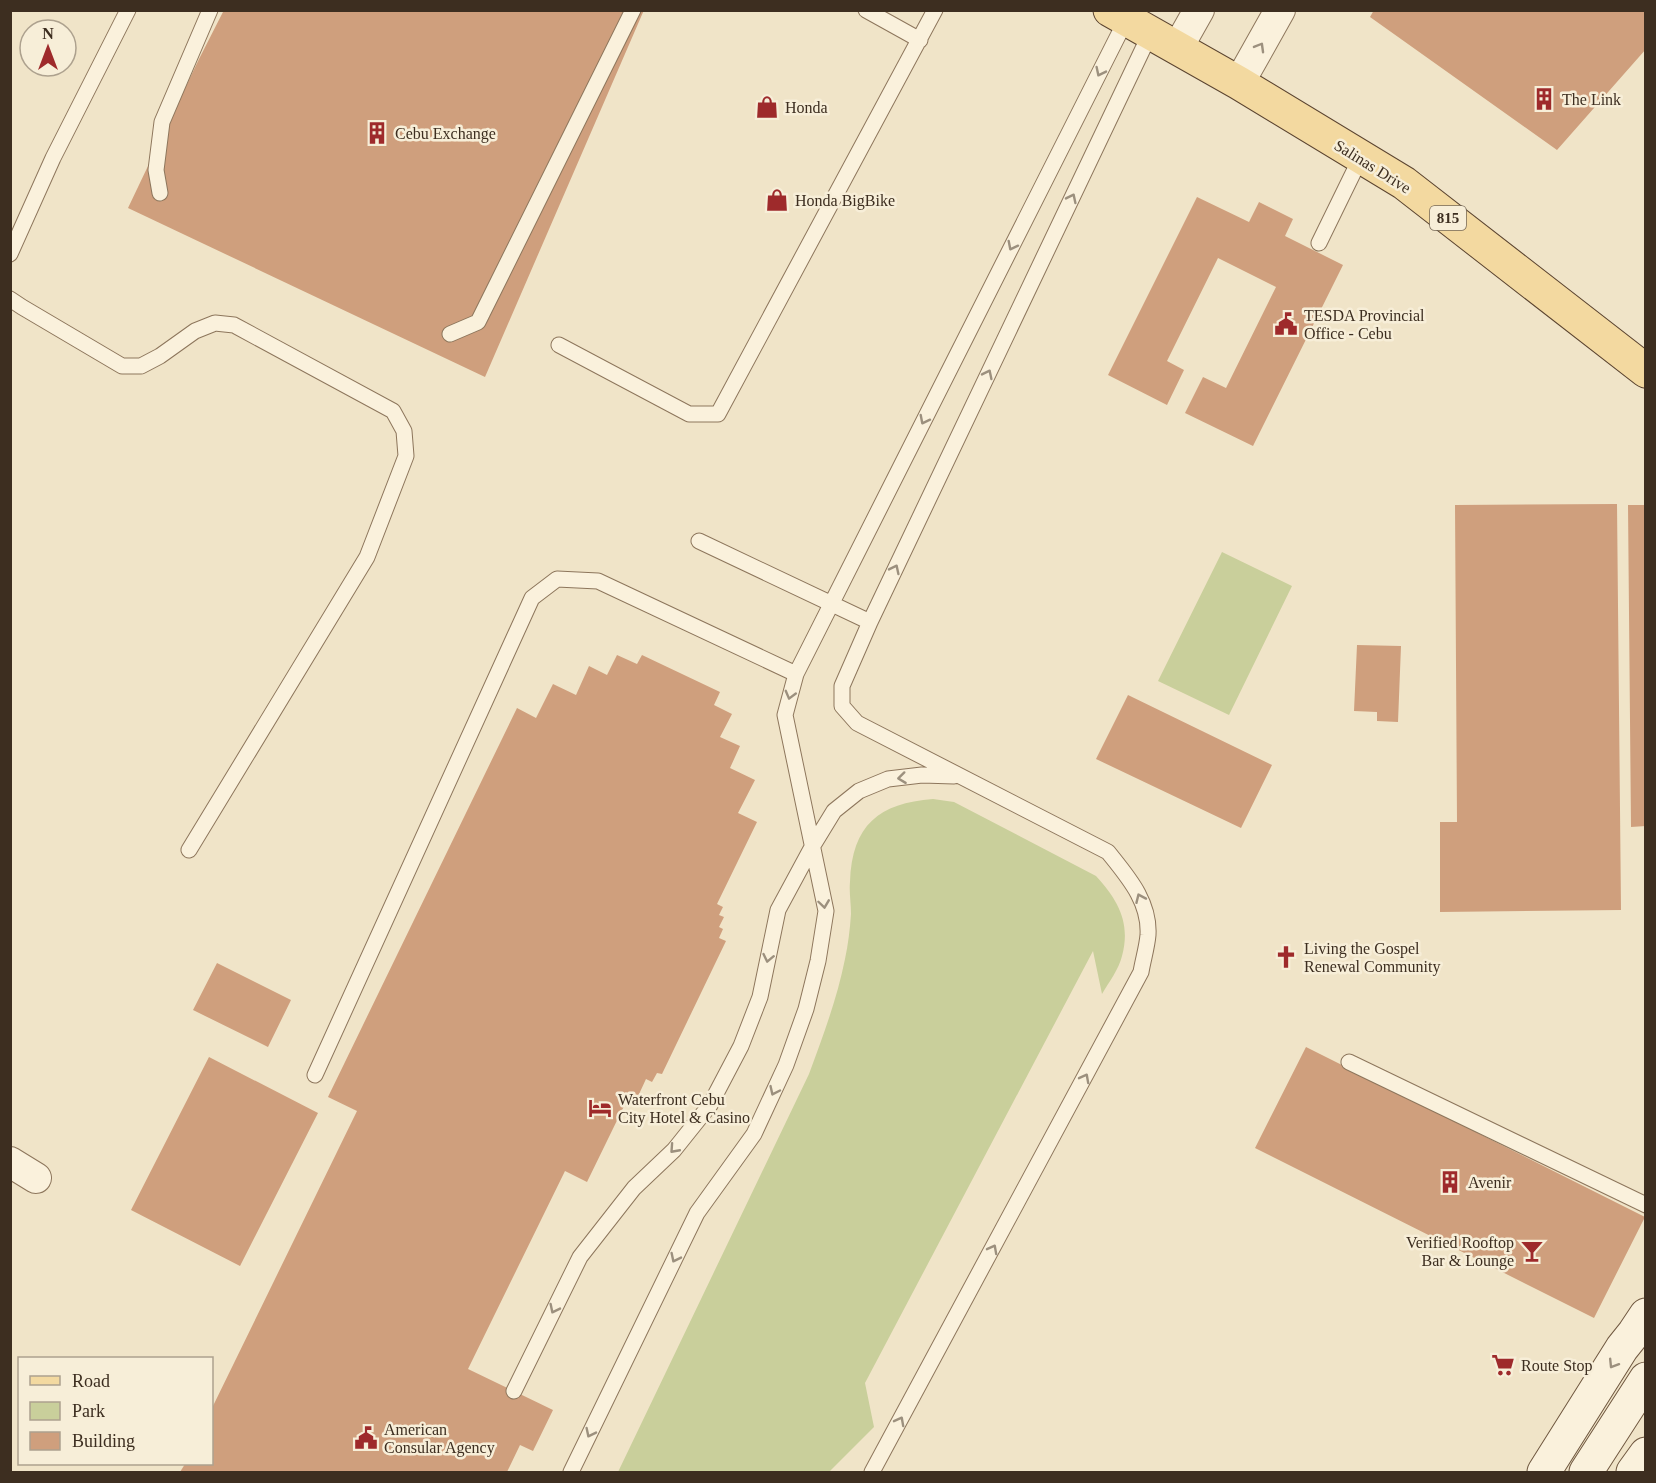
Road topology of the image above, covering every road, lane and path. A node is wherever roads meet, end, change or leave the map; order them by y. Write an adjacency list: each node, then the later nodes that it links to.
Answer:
1 (128, 10): 14 (lane)
2 (210, 10): 12 (lane)
3 (633, 10): 16 (lane)
4 (866, 10): 9 (lane)
5 (935, 10): 9 (lane)
6 (1199, 10): 8 (street)
7 (1280, 10): 10 (street, one-way to 7)
8 (1141, 28): 10 (main road, Salinas Drive / 815); 20 (lane, one-way to 20); 21 (lane, one-way to 8)
9 (920, 40): 17 (lane)
10 (1239, 83): 11 (main road, Salinas Drive / 815)
11 (1361, 158): 13 (lane); 18 (main road, Salinas Drive / 815)
12 (160, 193)
13 (1319, 243)
14 (10, 254)
15 (10, 298): 25 (lane)
16 (450, 334)
17 (559, 345)
18 (1646, 371)
19 (699, 541): 20 (lane)
20 (832, 604): 21 (lane); 22 (lane)
21 (870, 622): 23 (lane)
22 (796, 674): 24 (lane, one-way to 24); 27 (lane)
23 (960, 776): 24 (lane, one-way to 24); 36 (lane, one-way to 23)
24 (812, 847): 33 (lane, one-way to 33); 35 (lane, one-way to 35)
25 (189, 850)
26 (1349, 1062): 30 (lane)
27 (315, 1075)
28 (10, 1162): 29 (street)
29 (36, 1178)
30 (1646, 1205)
31 (1646, 1315): 37 (main road, one-way to 37)
32 (1646, 1379): 38 (main road)
33 (514, 1391)
34 (1646, 1454): 39 (main road)
35 (571, 1473)
36 (873, 1473)
37 (1544, 1473)
38 (1586, 1473)
39 (1633, 1473)

